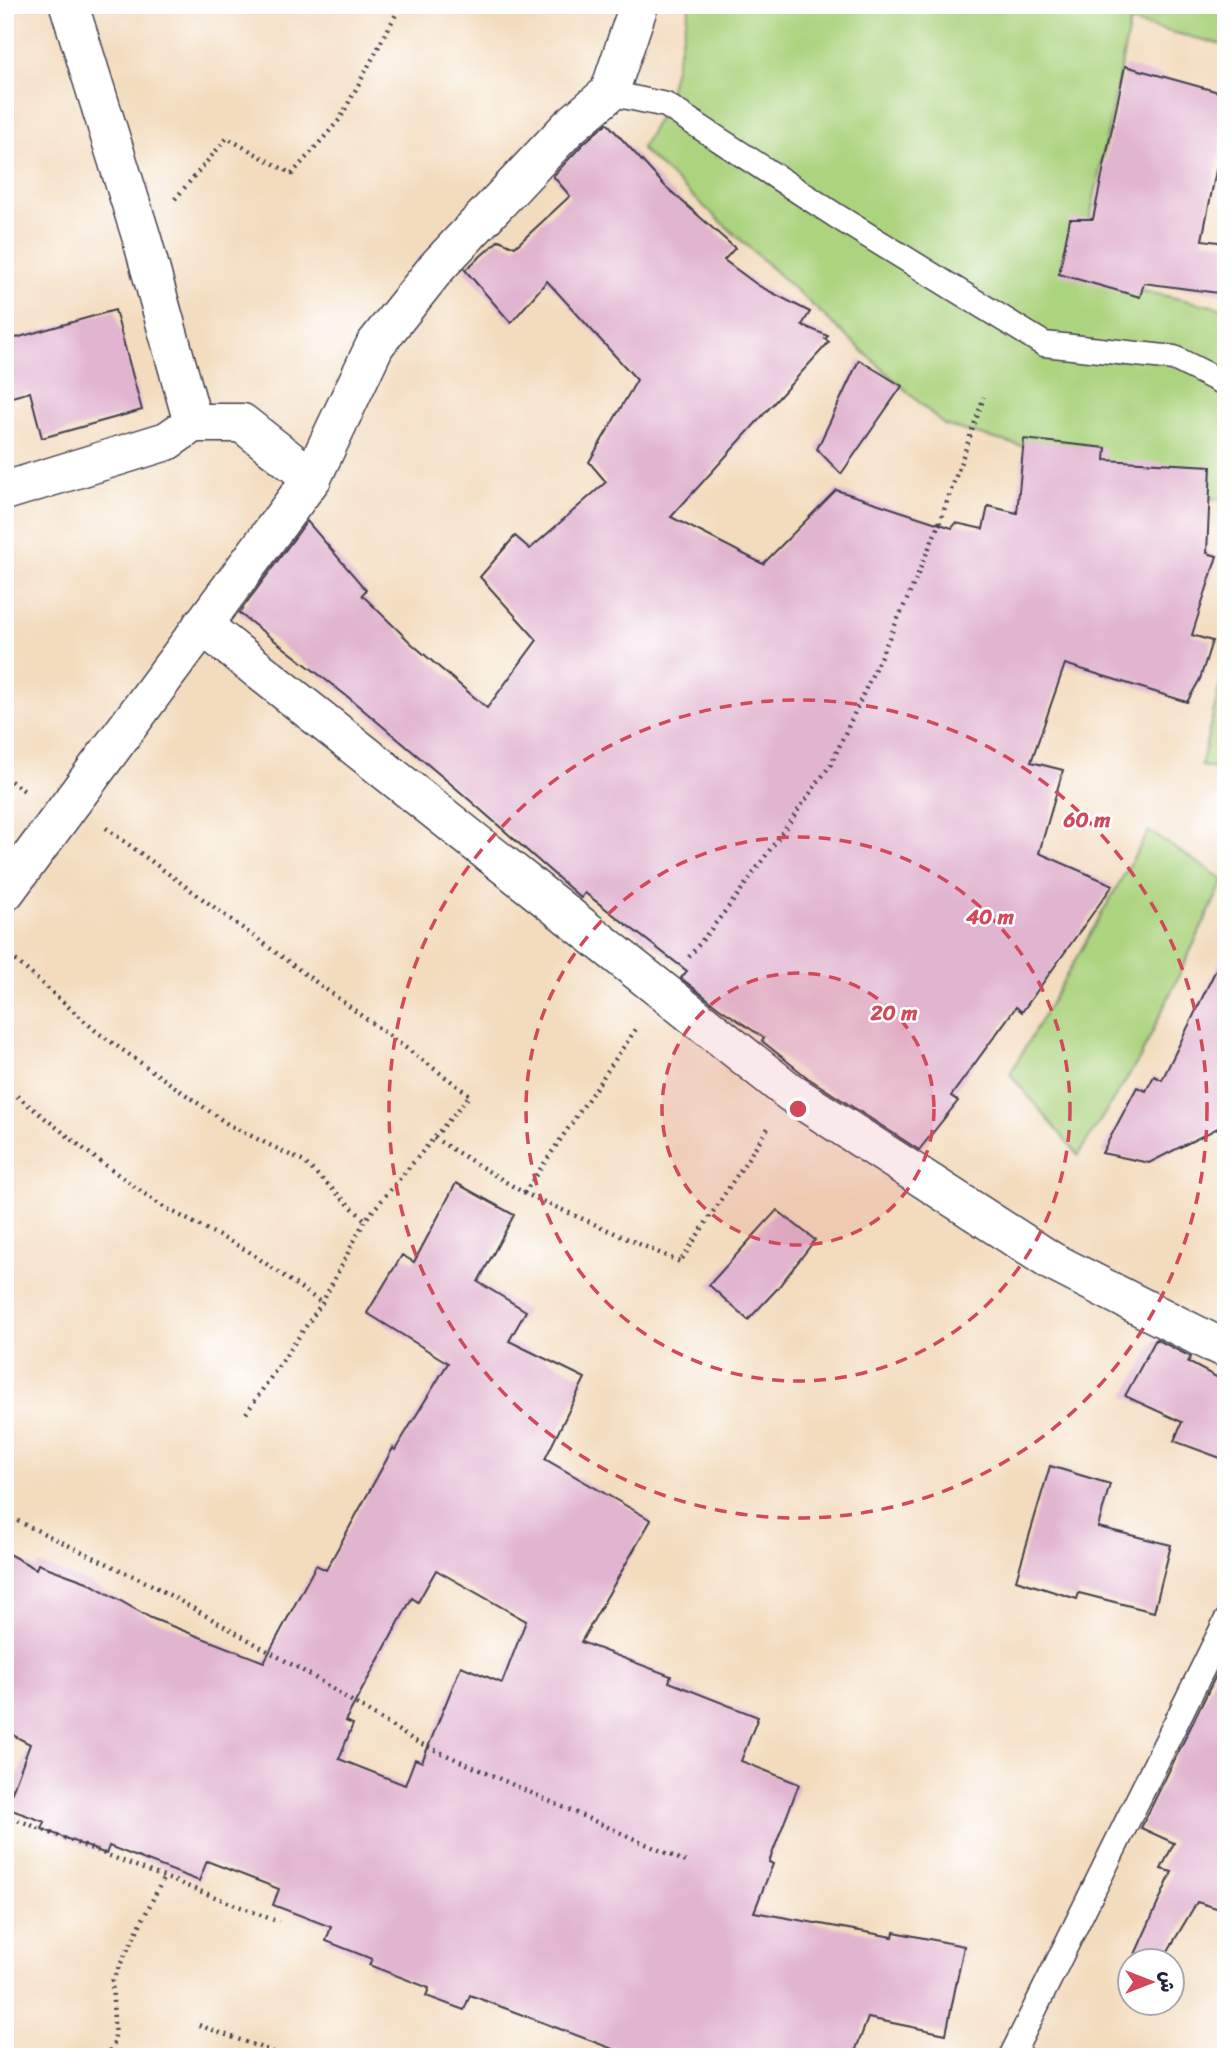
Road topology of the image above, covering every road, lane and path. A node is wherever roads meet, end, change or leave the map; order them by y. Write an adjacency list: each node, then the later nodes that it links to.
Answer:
1 (69, 5): 5 (street)
2 (401, 5): 5 (path)
3 (639, 5): 4 (street)
4 (609, 93): 6 (lane); 9 (street)
5 (142, 239): 8 (street)
6 (1226, 384)
7 (984, 397): 15 (path)
8 (193, 423): 9 (street); 10 (street)
9 (312, 478): 11 (street)
10 (5, 491)
11 (202, 625): 12 (street); 15 (street)
12 (72, 802): 13 (street); 18 (path)
13 (5, 892)
14 (5, 951): 20 (path)
15 (662, 991): 16 (street); 19 (path)
16 (791, 1093): 19 (path); 22 (street)
17 (17, 1096): 21 (path)
18 (434, 1138): 19 (path); 20 (path)
19 (524, 1193)
20 (366, 1220): 21 (path)
21 (323, 1303): 23 (path)
22 (1226, 1348)
23 (245, 1415)
24 (5, 1515): 27 (path)
25 (1226, 1621): 33 (lane)
26 (5, 1815): 28 (path)
27 (686, 1862)
28 (164, 1877): 29 (path); 31 (path)
29 (279, 1922)
30 (199, 2025): 32 (path)
31 (107, 2057)
32 (287, 2057)
33 (1011, 2057)

